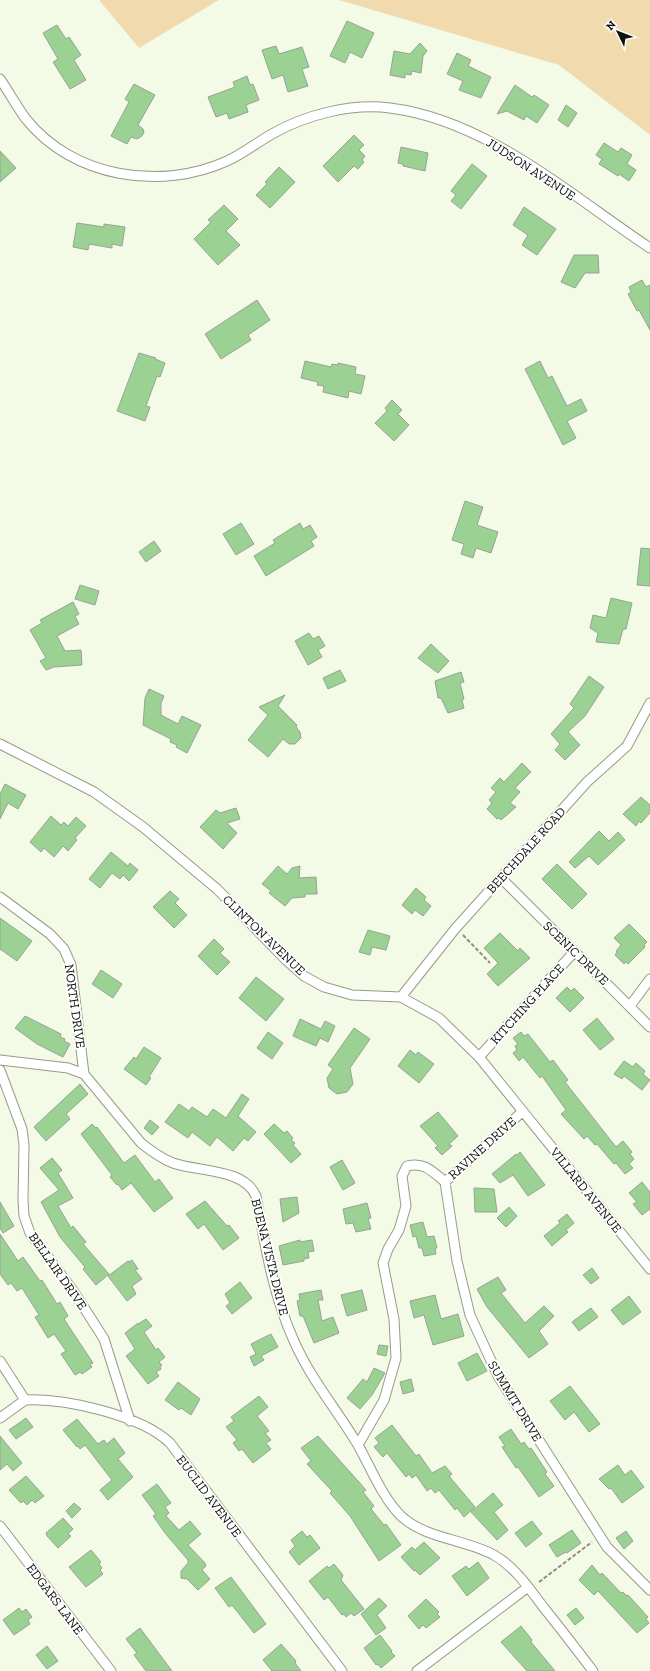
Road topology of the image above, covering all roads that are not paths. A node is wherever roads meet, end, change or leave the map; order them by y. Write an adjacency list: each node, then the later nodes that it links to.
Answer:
1 (0, 79): 2 (street, JUDSON AVENUE)
2 (650, 248)
3 (650, 702): 5 (street, BEECHDALE ROAD)
4 (0, 744): 9 (street, CLINTON AVENUE)
5 (501, 878): 7 (street, SCENIC DRIVE); 9 (street, BEECHDALE ROAD)
6 (0, 897): 15 (street, NORTH DRIVE)
7 (574, 952): 10 (street, SCENIC DRIVE); 12 (street, KITCHING PLACE)
8 (650, 980): 10 (street)
9 (401, 997): 12 (street, CLINTON AVENUE)
10 (630, 1006): 11 (street, SCENIC DRIVE)
11 (650, 1027)
12 (479, 1057): 16 (street, CLINTON AVENUE)
13 (0, 1060): 15 (street)
14 (0, 1070): 22 (street, BELLAIR DRIVE)
15 (84, 1074): 23 (street, BUENA VISTA DRIVE)
16 (522, 1112): 17 (street, RAVINE DRIVE); 18 (street, VILLARD AVENUE)
17 (445, 1182): 23 (street, RAVINE DRIVE); 26 (street, SUMMIT DRIVE)
18 (650, 1269)
19 (0, 1361): 20 (street)
20 (25, 1400): 21 (street); 22 (street, EUCLID AVENUE)
21 (0, 1418)
22 (130, 1421): 28 (street, EUCLID AVENUE)
23 (358, 1445): 25 (street, BUENA VISTA DRIVE)
24 (0, 1526): 27 (street, EDGARS LANE)
25 (528, 1587): 29 (street); 30 (street, BUENA VISTA DRIVE)
26 (650, 1590)
27 (111, 1671)
28 (342, 1671)
29 (418, 1671)
30 (593, 1671)

